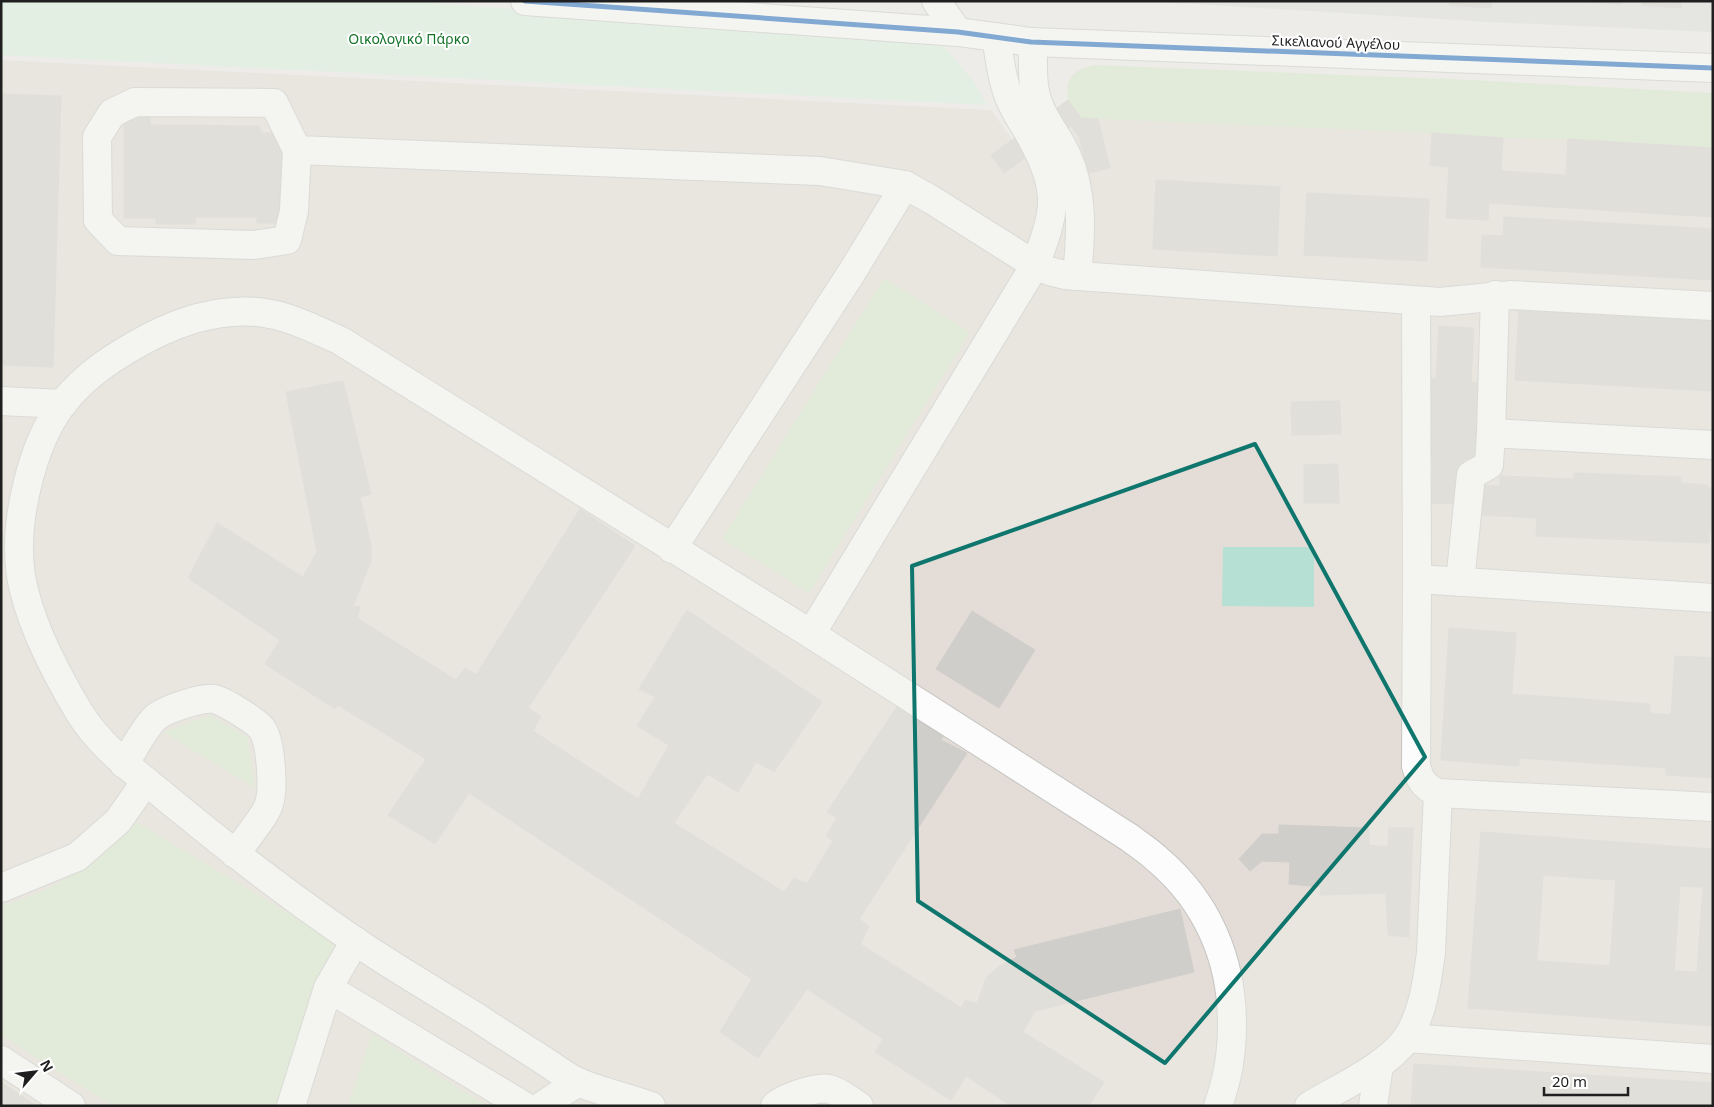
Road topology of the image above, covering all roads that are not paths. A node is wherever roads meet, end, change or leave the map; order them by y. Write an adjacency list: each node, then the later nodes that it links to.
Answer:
1 (525, 1): 3 (street, Σικελιανού Αγγέλου)
2 (936, 1): 3 (street)
3 (958, 32): 4 (street, Σικελιανού Αγγέλου)
4 (996, 37): 5 (street, Σικελιανού Αγγέλου); 9 (street)
5 (1031, 42): 6 (street, Σικελιανού Αγγέλου); 10 (street)
6 (1713, 68)
7 (297, 150): 7 (street); 8 (street)
8 (904, 185): 9 (street); 19 (street)
9 (1035, 265): 10 (street); 24 (street)
10 (1077, 276): 12 (street)
11 (1495, 296): 12 (street); 13 (street); 16 (street)
12 (1416, 301): 20 (street)
13 (1713, 306)
14 (1, 401): 15 (street)
15 (62, 404): 19 (street); 23 (street)
16 (1492, 433): 17 (street); 21 (street)
17 (1713, 445)
18 (1, 548): 23 (street)
19 (672, 548): 24 (street)
20 (1417, 579): 21 (street); 27 (street)
21 (1460, 582): 22 (street)
22 (1713, 598)
23 (28, 602): 25 (street)
24 (811, 634): 45 (street)
25 (124, 764): 26 (street); 29 (street)
26 (146, 781): 29 (street); 30 (street)
27 (1438, 792): 28 (street); 33 (street)
28 (1713, 807)
29 (235, 854): 31 (street)
30 (1, 888)
31 (354, 941): 32 (street); 37 (street)
32 (328, 988): 39 (street); 40 (street)
33 (1406, 1038): 34 (street); 36 (street)
34 (1713, 1059)
35 (1, 1060): 38 (street)
36 (1379, 1065): 46 (street); 47 (street)
37 (578, 1082): 41 (street); 42 (street)
38 (71, 1106)
39 (291, 1106)
40 (524, 1106)
41 (542, 1106)
42 (651, 1106)
43 (775, 1106): 44 (street)
44 (859, 1106)
45 (1218, 1106)
46 (1309, 1106)
47 (1373, 1106)

